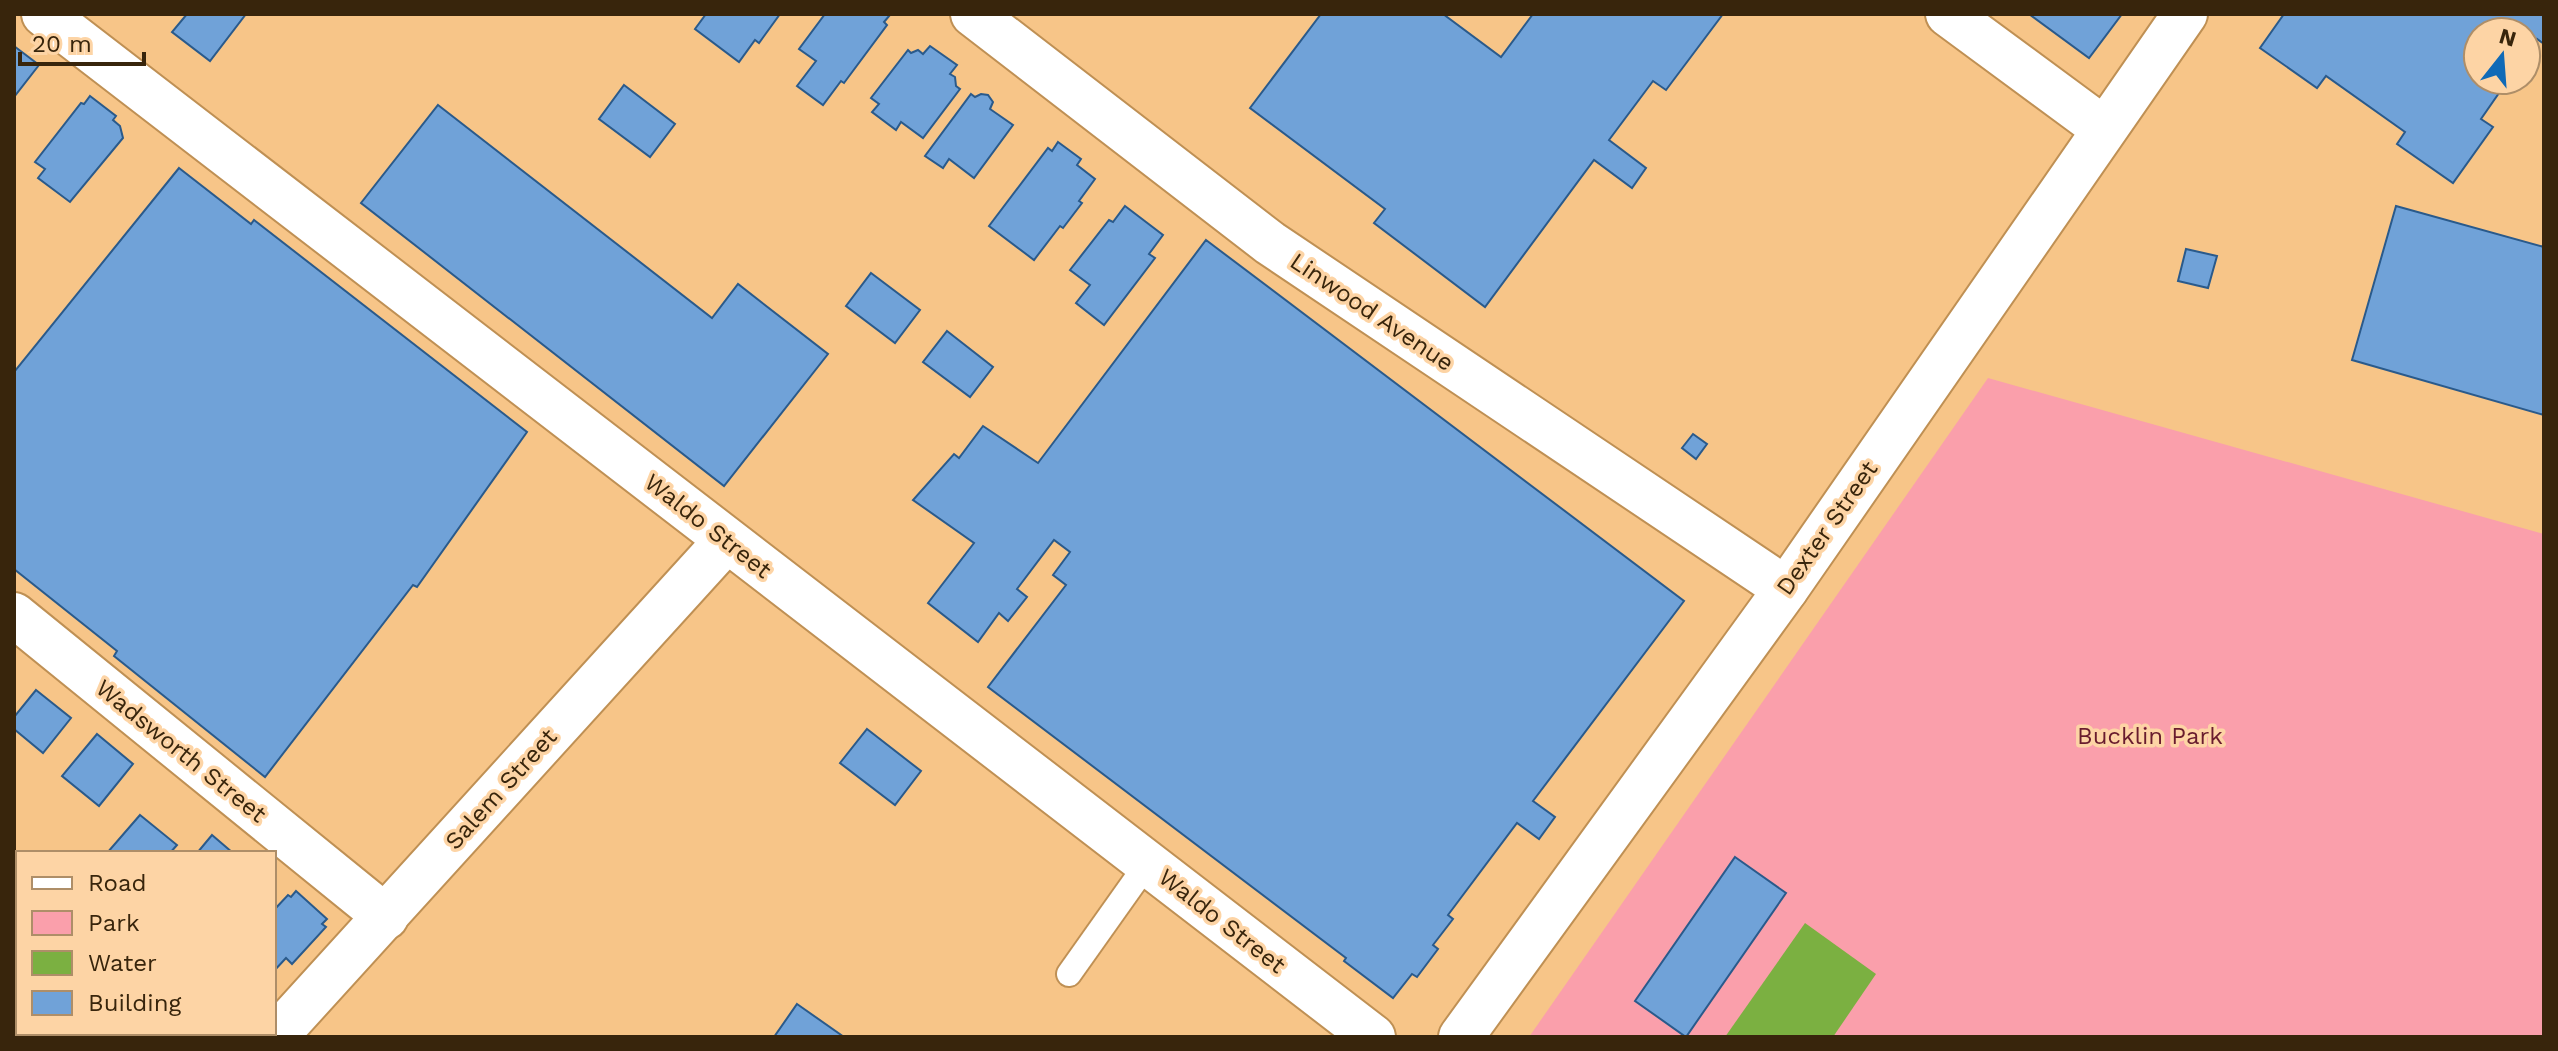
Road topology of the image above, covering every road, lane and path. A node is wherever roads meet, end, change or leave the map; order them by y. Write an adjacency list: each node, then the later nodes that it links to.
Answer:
1 (44, 14): 6 (street, Waldo Street)
2 (973, 14): 7 (street, Linwood Avenue)
3 (1948, 14): 5 (street)
4 (2185, 14): 5 (street, Dexter Street)
5 (2104, 129): 7 (street, Dexter Street)
6 (726, 541): 9 (street, Waldo Street); 10 (street, Salem Street)
7 (1786, 589): 14 (street, Dexter Street)
8 (14, 615): 10 (street, Wadsworth Street)
9 (1147, 864): 11 (lane); 13 (street, Waldo Street)
10 (386, 917): 12 (street, Salem Street)
11 (1069, 974)
12 (275, 1037)
13 (1373, 1037)
14 (1461, 1037)

